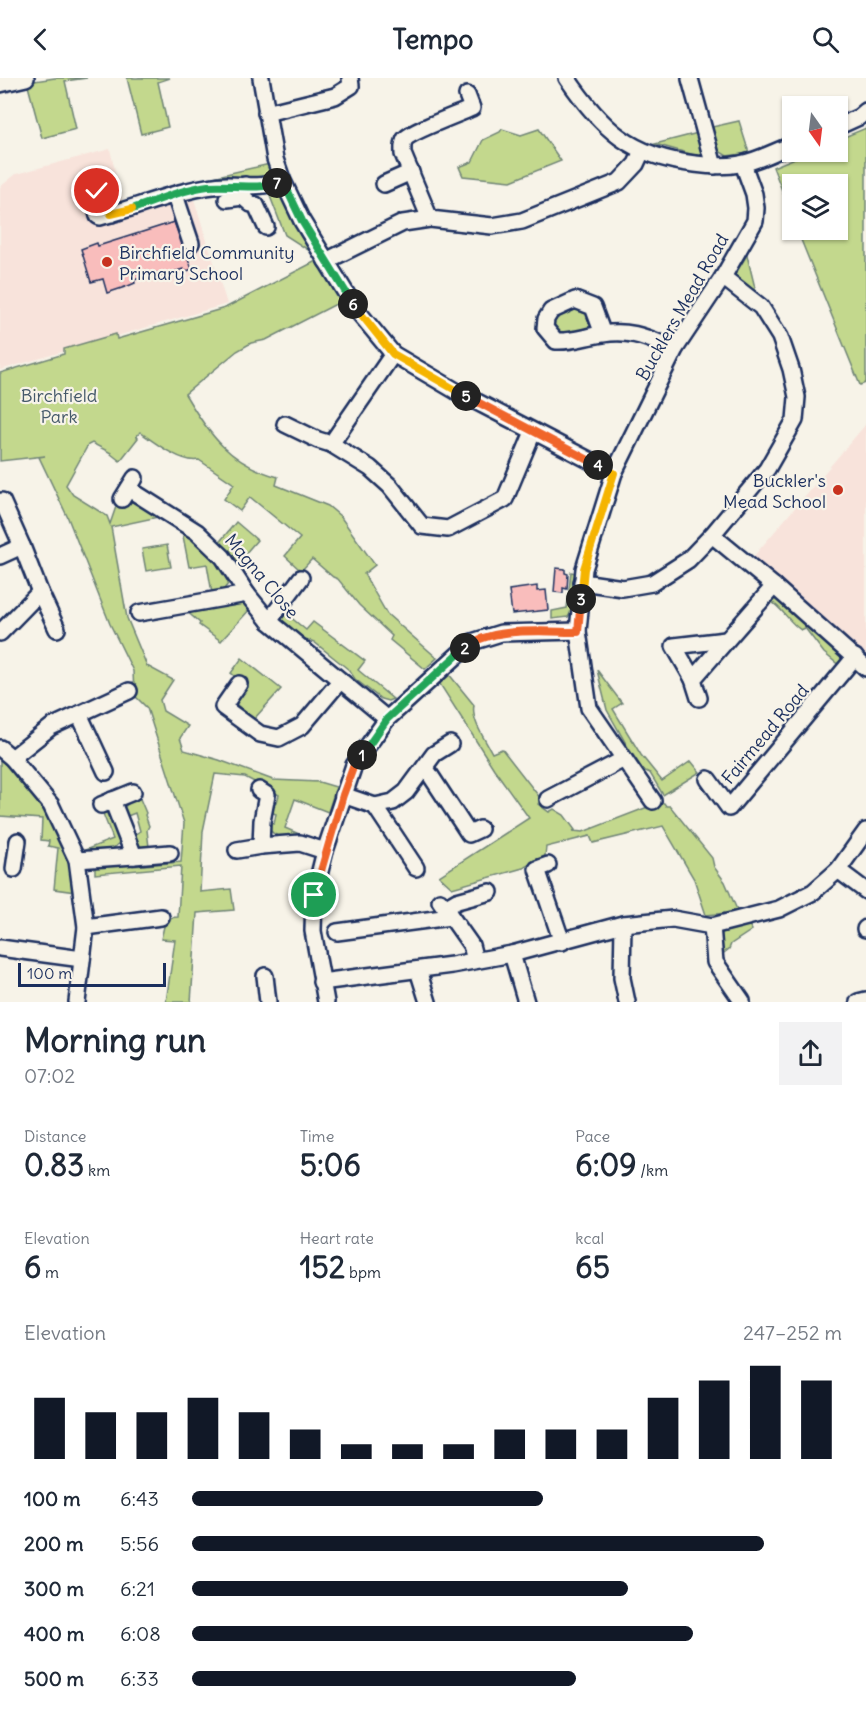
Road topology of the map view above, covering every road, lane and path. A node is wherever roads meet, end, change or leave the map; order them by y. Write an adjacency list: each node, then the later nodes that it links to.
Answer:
1 (26, 78): 6 (street)
2 (261, 78): 9 (street)
3 (350, 78): 9 (street)
4 (567, 78): 12 (street)
5 (690, 79): 14 (street)
6 (0, 84)
7 (472, 107): 15 (street)
8 (866, 111): 10 (street)
9 (266, 113): 16 (street)
10 (848, 122)
11 (782, 149): 13 (street)
12 (642, 151): 14 (street); 22 (street)
13 (742, 164): 14 (street); 26 (street, Bucklers Mead Road)
14 (714, 166)
15 (411, 172): 17 (street); 22 (street)
16 (282, 179): 18 (street); 25 (street)
17 (384, 184)
18 (244, 191): 19 (street); 20 (street); 23 (street)
19 (175, 195): 21 (street); 24 (street)
20 (227, 199)
21 (118, 213)
22 (430, 219): 25 (street)
23 (266, 227)
24 (191, 243)
25 (326, 261): 29 (street)
26 (723, 277): 28 (street, Bucklers Mead Road); 36 (street)
27 (603, 334): 28 (street)
28 (675, 349): 33 (street, Bucklers Mead Road)
29 (393, 354): 31 (street); 32 (street)
30 (285, 424): 32 (street)
31 (533, 432): 32 (street); 33 (street)
32 (331, 444)
33 (614, 473): 40 (street, Bucklers Mead Road)
34 (129, 489): 43 (street, Magna Close)
35 (2, 501): 37 (street)
36 (712, 535): 40 (street); 41 (street, Fairmead Road)
37 (22, 546): 38 (street); 42 (street)
38 (0, 556)
39 (301, 578): 44 (street)
40 (582, 582): 47 (street, Bucklers Mead Road)
41 (774, 586): 49 (street); 50 (street, Fairmead Road)
42 (40, 592): 45 (street); 48 (street)
43 (247, 594): 44 (street, Magna Close); 46 (street)
44 (269, 621): 52 (street, Magna Close)
45 (57, 629)
46 (143, 629)
47 (578, 632): 57 (street); 61 (street, Bucklers Mead Road)
48 (0, 633)
49 (726, 640): 51 (street); 51 (street)
50 (860, 663): 64 (street, Fairmead Road)
51 (693, 679): 55 (street)
52 (340, 681): 53 (street); 57 (street, Magna Close)
53 (239, 684)
54 (129, 691): 56 (street)
55 (699, 698)
56 (79, 714): 60 (street); 63 (street)
57 (387, 719): 67 (street)
58 (450, 744): 62 (street)
59 (0, 748): 60 (street)
60 (12, 758): 80 (street)
61 (624, 759): 68 (street); 69 (street, Bucklers Mead Road)
62 (425, 767): 70 (street); 72 (street)
63 (105, 772)
64 (708, 778)
65 (133, 792): 79 (street)
66 (267, 794): 74 (street)
67 (343, 795): 70 (street); 76 (street)
68 (548, 799)
69 (652, 801)
70 (375, 806): 82 (street)
71 (866, 831): 83 (street)
72 (469, 835)
73 (18, 842): 78 (street)
74 (261, 846): 75 (street); 76 (street)
75 (237, 849)
76 (325, 851): 99 (street)
77 (170, 853): 79 (street)
78 (0, 855)
79 (134, 856): 80 (street)
80 (77, 860): 90 (street)
81 (548, 865): 92 (street)
82 (416, 868)
83 (838, 870): 84 (street); 89 (street)
84 (866, 891)
85 (490, 892): 86 (street)
86 (445, 908): 91 (street); 96 (street)
87 (154, 923): 90 (street)
88 (623, 924): 89 (street); 92 (street); 107 (street)
89 (712, 926): 100 (street)
90 (86, 927): 95 (street)
91 (338, 932)
92 (562, 942): 94 (street)
93 (0, 948): 95 (street)
94 (512, 954): 96 (street); 106 (street)
95 (82, 959): 102 (street)
96 (475, 960): 97 (street)
97 (418, 970): 99 (street); 105 (street)
98 (265, 976): 103 (street)
99 (321, 982): 104 (street)
100 (732, 996)
101 (866, 1000): 108 (street)
102 (77, 1002)
103 (268, 1002)
104 (326, 1002)
105 (428, 1002)
106 (526, 1002)
107 (627, 1002)
108 (858, 1002)

